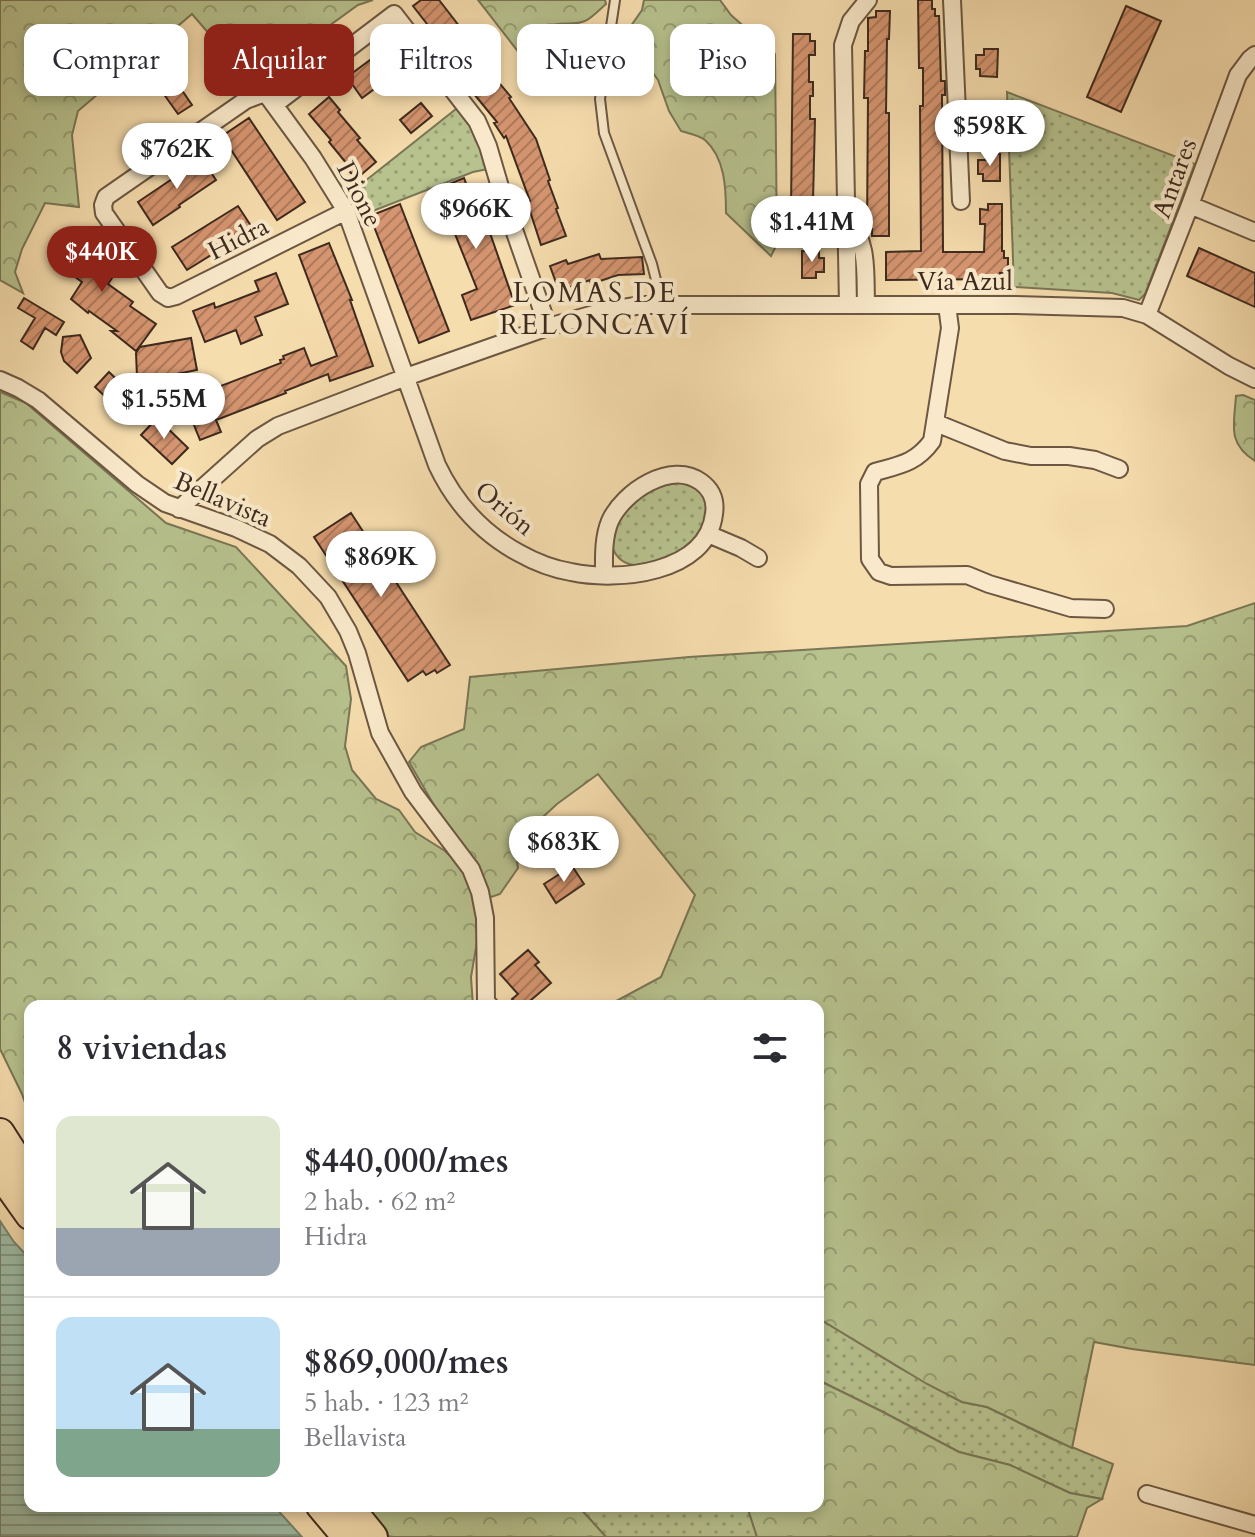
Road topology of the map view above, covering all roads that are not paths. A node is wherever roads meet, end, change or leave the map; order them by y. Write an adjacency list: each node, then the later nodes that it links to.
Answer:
1 (615, 0): 11 (lane)
2 (868, 0): 9 (street)
3 (952, 0): 6 (street)
4 (1252, 57): 7 (street, Antares)
5 (268, 99): 8 (street, Dione); 8 (street, Hidra); 16 (street)
6 (961, 201)
7 (1190, 205): 10 (street); 15 (street, Antares)
8 (346, 211): 17 (street, Dione)
9 (846, 217): 12 (street); 13 (street)
10 (1255, 232)
11 (662, 305): 12 (street, Vía Azul); 16 (street, Vía Azul)
12 (848, 305): 13 (street, Vía Azul)
13 (866, 305): 14 (street, Vía Azul)
14 (947, 305): 15 (street, Vía Azul); 20 (street)
15 (1147, 315): 18 (street, Vía Azul)
16 (548, 327): 17 (street, Vía Azul)
17 (406, 377): 22 (street, Vía Azul); 25 (street, Orión)
18 (1255, 379)
19 (0, 380): 22 (street, Bellavista)
20 (936, 423): 21 (street); 26 (street)
21 (1119, 469)
22 (179, 509): 27 (street, Bellavista)
23 (708, 534): 24 (street); 25 (street, Orión); 25 (street)
24 (758, 558)
25 (604, 575)
26 (1105, 609)
27 (486, 1000)
28 (0, 1133): 29 (highway)
29 (24, 1171)
30 (0, 1173): 31 (highway)
31 (24, 1207)
32 (1147, 1494): 35 (street)
33 (326, 1512): 36 (highway)
34 (353, 1512): 37 (highway)
35 (1255, 1525)
36 (347, 1537)
37 (373, 1537)

